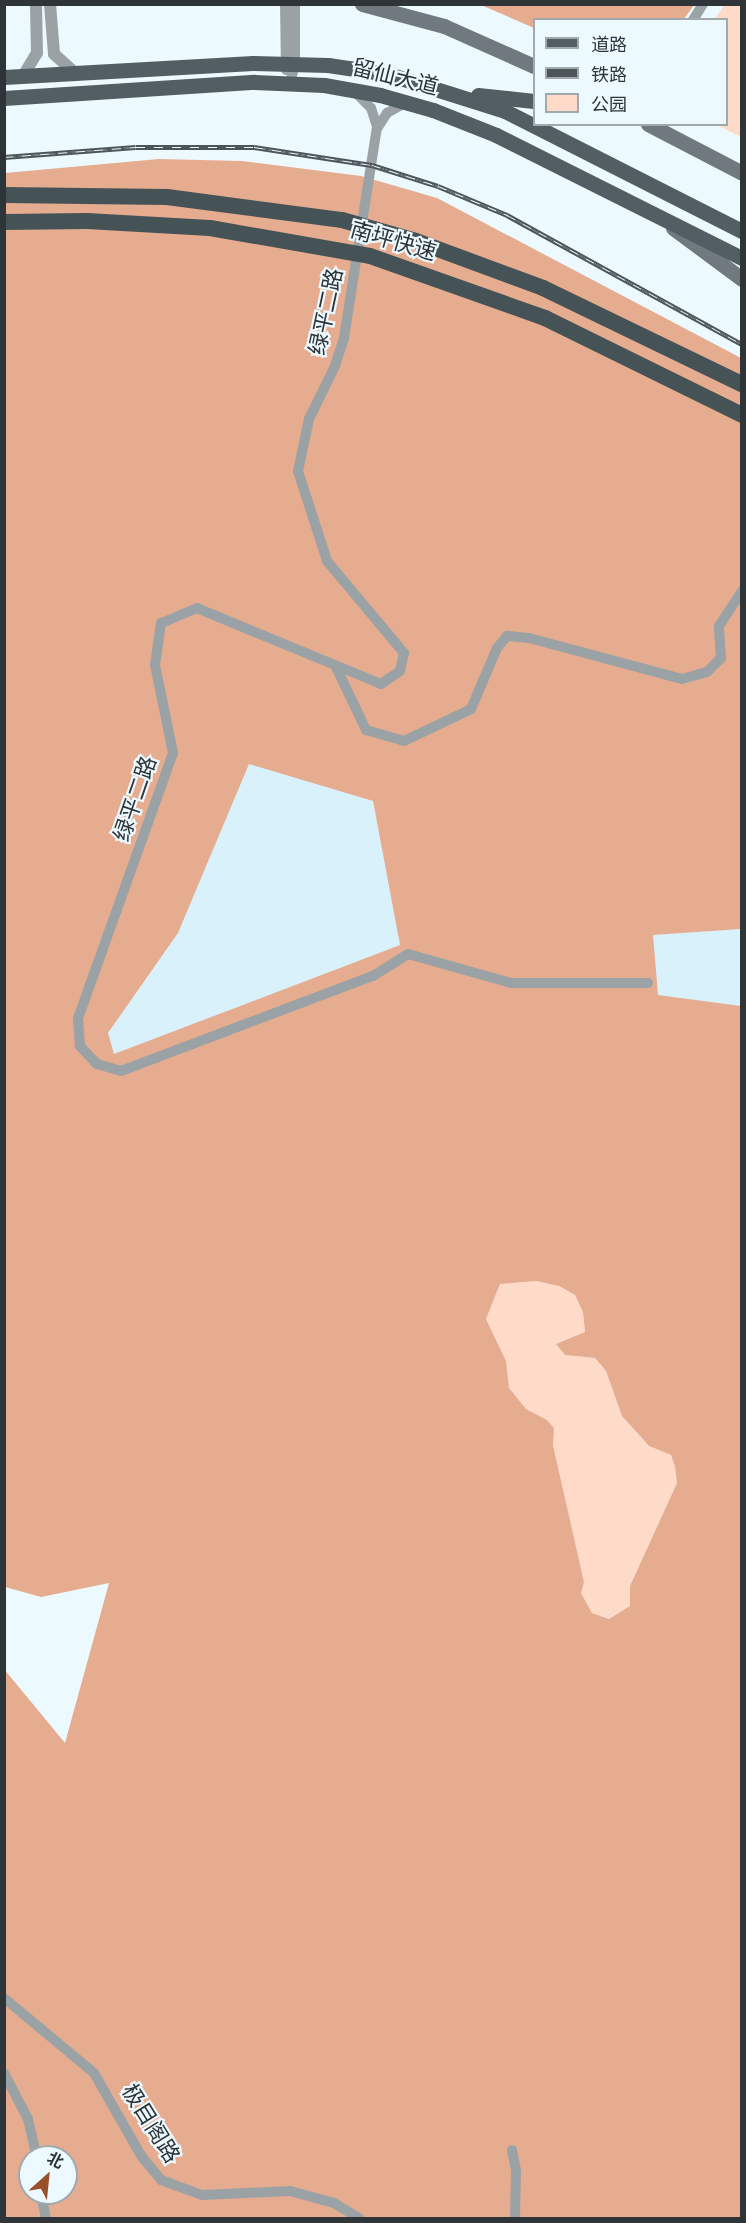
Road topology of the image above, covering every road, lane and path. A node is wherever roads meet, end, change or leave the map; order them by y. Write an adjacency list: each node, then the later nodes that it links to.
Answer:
1 (36, 4): 13 (street)
2 (50, 4): 12 (street)
3 (285, 4): 10 (street)
4 (295, 4): 10 (street)
5 (362, 4): 11 (main road)
6 (406, 4): 9 (main road)
7 (703, 4): 8 (street)
8 (694, 18)
9 (533, 55)
10 (290, 64): 12 (main road, 留仙大道); 15 (street); 17 (main road, 留仙大道)
11 (533, 66)
12 (75, 73): 13 (main road, 留仙大道)
13 (23, 76): 14 (main road, 留仙大道)
14 (4, 77)
15 (290, 83): 16 (main road, 留仙大道); 18 (main road, 留仙大道)
16 (353, 89): 20 (main road, 留仙大道); 25 (street)
17 (450, 91): 19 (main road); 21 (main road, 留仙大道)
18 (4, 98)
19 (533, 101)
20 (407, 102): 25 (street); 29 (main road, 留仙大道)
21 (533, 125)
22 (536, 126): 31 (main road, 留仙大道)
23 (652, 126): 27 (main road)
24 (672, 126): 26 (main road)
25 (377, 127): 37 (street, 绿平二路)
26 (741, 163)
27 (741, 173)
28 (4, 195): 34 (highway, 南坪快速, bridge)
29 (638, 205): 32 (main road, 留仙大道); 33 (main road)
30 (4, 222): 35 (highway, 南坪快速, bridge)
31 (741, 231)
32 (741, 258)
33 (741, 279)
34 (741, 384)
35 (741, 415)
36 (741, 591): 37 (street)
37 (336, 667): 38 (street, 绿平二路)
38 (648, 983)
39 (4, 1998): 43 (street, 极目阁路)
40 (4, 2073): 41 (street)
41 (34, 2145)
42 (512, 2150): 44 (street)
43 (359, 2218)
44 (515, 2218)

